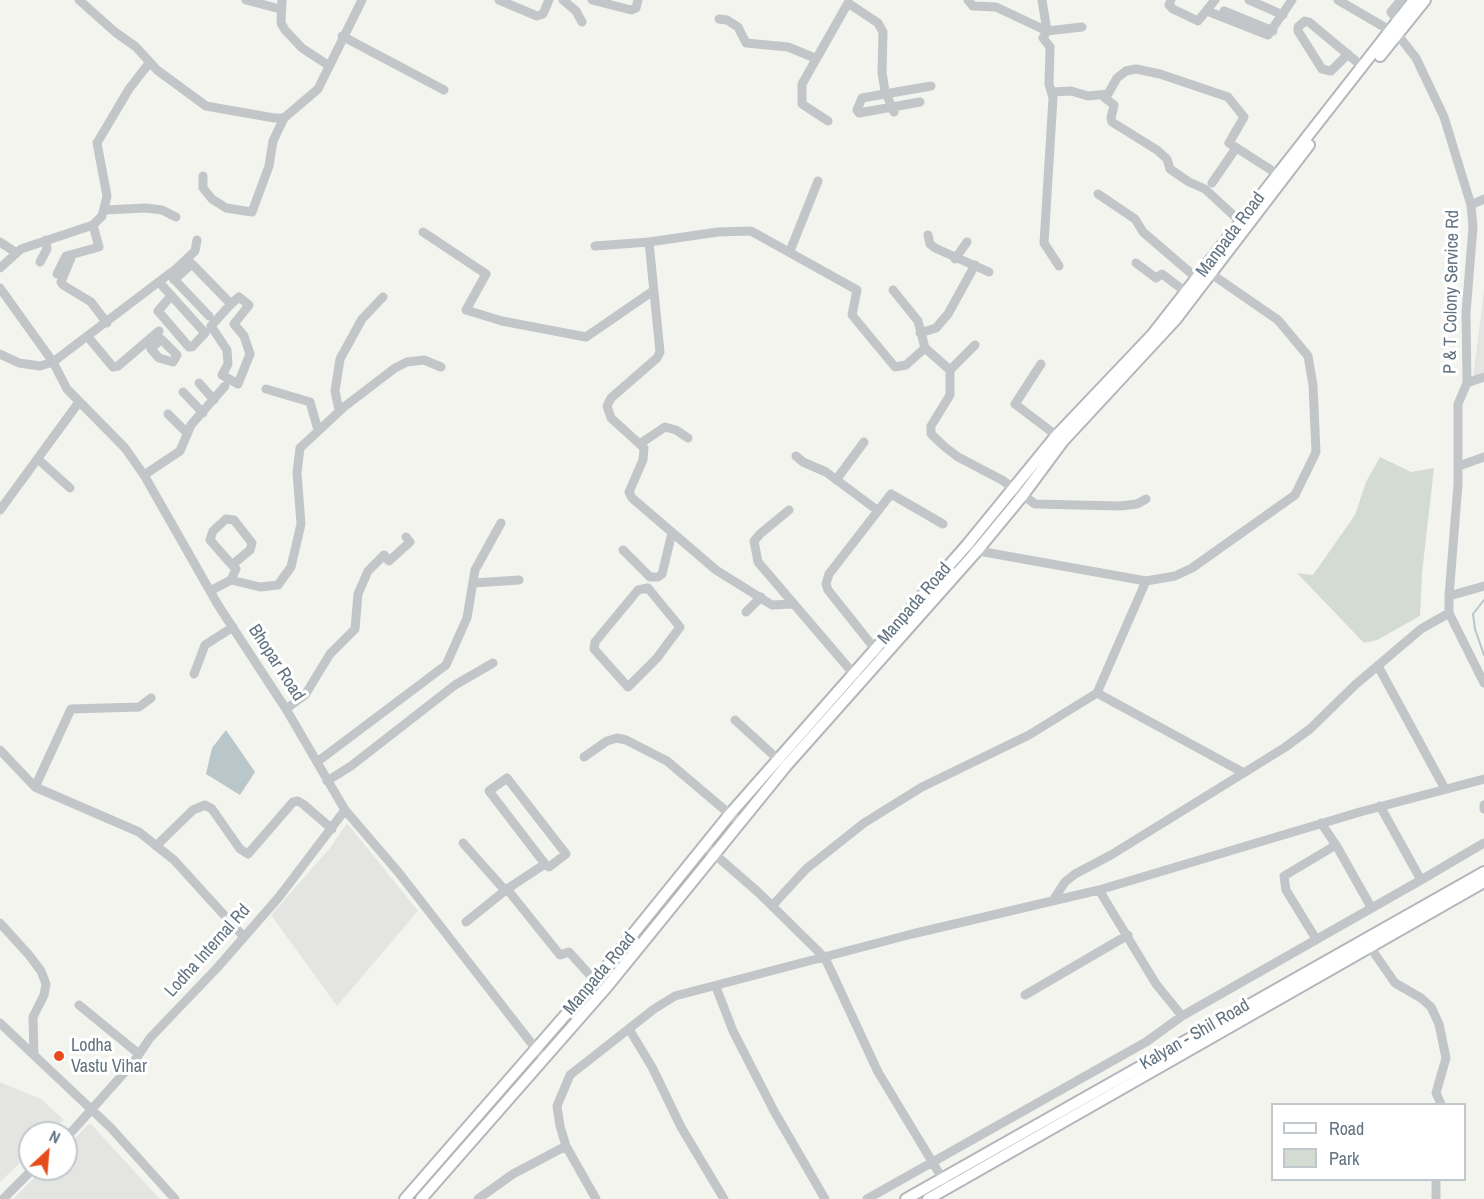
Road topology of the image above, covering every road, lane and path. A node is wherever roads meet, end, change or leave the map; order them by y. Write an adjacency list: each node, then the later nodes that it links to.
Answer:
1 (80, 0): 33 (street)
2 (246, 0): 20 (street)
3 (362, 0): 30 (street)
4 (499, 0): 5 (street)
5 (549, 0)
6 (563, 0): 25 (street)
7 (592, 0): 8 (street)
8 (638, 0)
9 (968, 0): 28 (street)
10 (1042, 0): 28 (street)
11 (1171, 0): 21 (street)
12 (1215, 0): 21 (street)
13 (1249, 0): 23 (street)
14 (1292, 0): 23 (street)
15 (1338, 0): 27 (street, P & T Colony Service Rd)
16 (1414, 0): 19 (main road, Manpada Road)
17 (1425, 0): 27 (main road, Manpada Road)
18 (847, 1): 32 (street); 40 (street)
19 (1403, 3): 27 (main road, Manpada Road)
20 (281, 4): 34 (street)
21 (1207, 11): 29 (street)
22 (1224, 11): 29 (street)
23 (1283, 15): 29 (street)
24 (719, 19): 32 (street)
25 (582, 22)
26 (1082, 27): 28 (street)
27 (1397, 28): 35 (main road, Manpada Road); 36 (main road, Manpada Road); 53 (street, P & T Colony Service Rd)
28 (1047, 31): 39 (street)
29 (1273, 31)
30 (342, 36): 34 (street); 38 (street)
31 (1347, 54): 31 (street); 35 (street)
32 (815, 58): 45 (street)
33 (150, 62): 44 (street); 54 (street)
34 (328, 64): 44 (street)
35 (1364, 66): 36 (main road, Manpada Road)
36 (1356, 81): 48 (main road, Manpada Road)
37 (931, 86): 40 (street)
38 (444, 90)
39 (1052, 92): 41 (street); 73 (street)
40 (886, 94): 43 (street); 43 (street)
41 (1107, 94): 46 (street); 56 (street)
42 (920, 102): 43 (street)
43 (893, 110)
44 (284, 118): 47 (street)
45 (828, 121)
46 (1236, 148): 48 (street); 50 (street)
47 (203, 176)
48 (1281, 176): 56 (main road, Manpada Road)
49 (818, 181): 66 (street)
50 (1212, 183)
51 (1098, 194): 80 (street)
52 (1484, 199): 53 (street)
53 (1471, 205): 102 (street, P & T Colony Service Rd)
54 (104, 210): 55 (street); 57 (street)
55 (176, 217)
56 (1243, 224): 76 (main road, Manpada Road)
57 (93, 225): 60 (street); 70 (street)
58 (423, 232): 83 (street)
59 (928, 235): 69 (street)
60 (46, 240): 67 (street); 70 (street)
61 (197, 240): 78 (street)
62 (0, 242): 67 (street)
63 (649, 242): 65 (street); 66 (street); 83 (street)
64 (967, 242): 69 (street)
65 (594, 246)
66 (790, 251): 94 (street)
67 (15, 252): 74 (street)
68 (71, 258): 89 (street)
69 (955, 259): 72 (street)
70 (60, 263): 77 (street)
71 (1136, 263): 84 (street)
72 (975, 265): 75 (street); 91 (street)
73 (1059, 266)
74 (0, 268)
75 (989, 272)
76 (1208, 272): 80 (main road, Manpada Road); 138 (street)
77 (57, 274)
78 (172, 277): 79 (street); 87 (street); 88 (street)
79 (159, 282): 85 (street); 89 (street)
80 (1201, 282): 84 (main road, Manpada Road)
81 (0, 288): 96 (street, Bhopar Road)
82 (893, 290): 91 (street)
83 (653, 291): 116 (street)
84 (1190, 295): 114 (main road, Manpada Road)
85 (171, 296): 85 (street)
86 (383, 297): 108 (street)
87 (231, 304): 87 (street)
88 (208, 316)
89 (106, 323): 92 (street)
90 (159, 331): 92 (street)
91 (920, 333): 94 (street)
92 (88, 337): 96 (street)
93 (975, 345): 99 (street)
94 (925, 348): 99 (street)
95 (0, 354): 96 (street)
96 (53, 362): 107 (street, Bhopar Road)
97 (1041, 364): 114 (street)
98 (441, 367): 108 (street)
99 (950, 370): 124 (street)
100 (1484, 377): 102 (street)
101 (199, 382): 106 (street)
102 (1467, 383): 120 (street, P & T Colony Service Rd)
103 (225, 386): 106 (street)
104 (266, 389): 111 (street)
105 (183, 392): 109 (street)
106 (214, 400): 109 (street)
107 (79, 402): 119 (street); 121 (street, Bhopar Road)
108 (339, 410): 111 (street)
109 (203, 413): 112 (street)
110 (168, 414): 112 (street)
111 (318, 430): 136 (street)
112 (187, 433): 121 (street)
113 (688, 438): 116 (street)
114 (1060, 438): 124 (main road, Manpada Road)
115 (864, 442): 122 (street)
116 (641, 444): 131 (street)
117 (796, 456): 122 (street)
118 (1484, 457): 120 (street)
119 (39, 460): 123 (street); 126 (street)
120 (1459, 466): 142 (street, P & T Colony Service Rd)
121 (144, 475): 141 (street, Bhopar Road)
122 (836, 480): 128 (street)
123 (70, 488)
124 (1019, 492): 125 (street); 133 (main road, Manpada Road)
125 (1146, 499)
126 (0, 510)
127 (789, 510): 144 (street)
128 (877, 510): 130 (street); 148 (street)
129 (501, 524): 139 (street)
130 (943, 524)
131 (672, 533): 134 (street); 143 (street)
132 (406, 537): 157 (street)
133 (971, 548): 138 (street); 148 (main road, Manpada Road)
134 (623, 550)
135 (232, 565): 135 (street); 136 (street)
136 (231, 580): 141 (street)
137 (519, 580): 139 (street)
138 (1146, 581): 155 (street)
139 (474, 583): 161 (street)
140 (1484, 586): 142 (street)
141 (210, 591): 147 (street, Bhopar Road)
142 (1449, 596): 146 (street, P & T Colony Service Rd)
143 (761, 597): 144 (street); 145 (street)
144 (792, 604): 153 (street)
145 (746, 612)
146 (1449, 613): 151 (street); 154 (street)
147 (233, 627): 152 (street); 157 (street, Bhopar Road)
148 (879, 654): 153 (main road, Manpada Road)
149 (657, 658): 149 (street)
150 (493, 663): 165 (street)
151 (1378, 666): 163 (street); 167 (street)
152 (194, 674)
153 (857, 678): 162 (main road, Manpada Road)
154 (1484, 683)
155 (1097, 693): 163 (street); 187 (street)
156 (152, 698): 166 (street)
157 (286, 709): 161 (street, Bhopar Road)
158 (735, 720): 162 (street)
159 (0, 750): 166 (street)
160 (584, 757): 170 (street)
161 (317, 762): 165 (street, Bhopar Road)
162 (782, 762): 170 (main road, Manpada Road); 171 (main road, Manpada Road)
163 (1244, 773): 186 (street)
164 (1484, 779): 167 (street)
165 (327, 781): 169 (street, Bhopar Road)
166 (35, 787): 178 (street)
167 (1445, 789): 168 (street)
168 (1380, 806): 172 (street); 182 (street)
169 (345, 810): 173 (street, Lodha Internal Rd); 205 (street, Bhopar Road)
170 (730, 814): 171 (street); 176 (main road, Manpada Road)
171 (739, 822): 179 (main road, Manpada Road)
172 (1321, 823): 177 (street); 185 (street)
173 (332, 829): 178 (street); 192 (street, Lodha Internal Rd)
174 (463, 843): 184 (street)
175 (1484, 843): 182 (street)
176 (704, 845): 179 (street); 196 (main road, Manpada Road)
177 (1336, 845): 188 (street); 193 (street)
178 (156, 846): 192 (street)
179 (714, 852): 187 (street); 198 (main road, Manpada Road)
180 (545, 864): 180 (street); 184 (street)
181 (1484, 872): 216 (main road, Kalyan - Shil Road)
182 (1421, 879): 188 (street)
183 (1484, 882): 194 (main road, Kalyan - Shil Road)
184 (507, 889): 189 (street); 196 (street)
185 (1099, 890): 186 (street); 191 (street)
186 (1054, 899): 195 (street)
187 (772, 906): 195 (street)
188 (1371, 907): 193 (street)
189 (466, 922)
190 (0, 923): 207 (street)
191 (1128, 935): 199 (street); 201 (street)
192 (244, 937): 206 (street, Lodha Internal Rd)
193 (1316, 939): 201 (street)
194 (1370, 947): 209 (street); 216 (main road, Kalyan - Shil Road)
195 (825, 958): 197 (street); 213 (street)
196 (595, 981): 198 (street); 205 (main road, Manpada Road)
197 (716, 987): 203 (street); 224 (street)
198 (603, 990): 208 (main road, Manpada Road)
199 (1025, 995)
200 (79, 1005): 206 (street)
201 (1182, 1016): 213 (street)
202 (0, 1023): 204 (street)
203 (629, 1029): 212 (street); 223 (street)
204 (4, 1033): 207 (street)
205 (536, 1049): 208 (street, Bhopar Road); 219 (main road, Manpada Road)
206 (139, 1054): 210 (street, Lodha Internal Rd)
207 (34, 1055): 210 (street)
208 (544, 1058): 220 (main road, Manpada Road)
209 (1441, 1103)
210 (91, 1111): 211 (street, Lodha Internal Rd); 218 (street)
211 (78, 1125)
212 (566, 1146): 221 (street); 222 (street)
213 (931, 1161): 216 (street); 225 (street)
214 (21, 1181): 217 (street)
215 (1436, 1181): 228 (street)
216 (945, 1183): 226 (main road, Kalyan - Shil Road); 227 (main road, Kalyan - Shil Road)
217 (3, 1199)
218 (175, 1199)
219 (405, 1199)
220 (421, 1199)
221 (478, 1199)
222 (596, 1199)
223 (724, 1199)
224 (825, 1199)
225 (867, 1199)
226 (906, 1199)
227 (928, 1199)
228 (1436, 1199)

